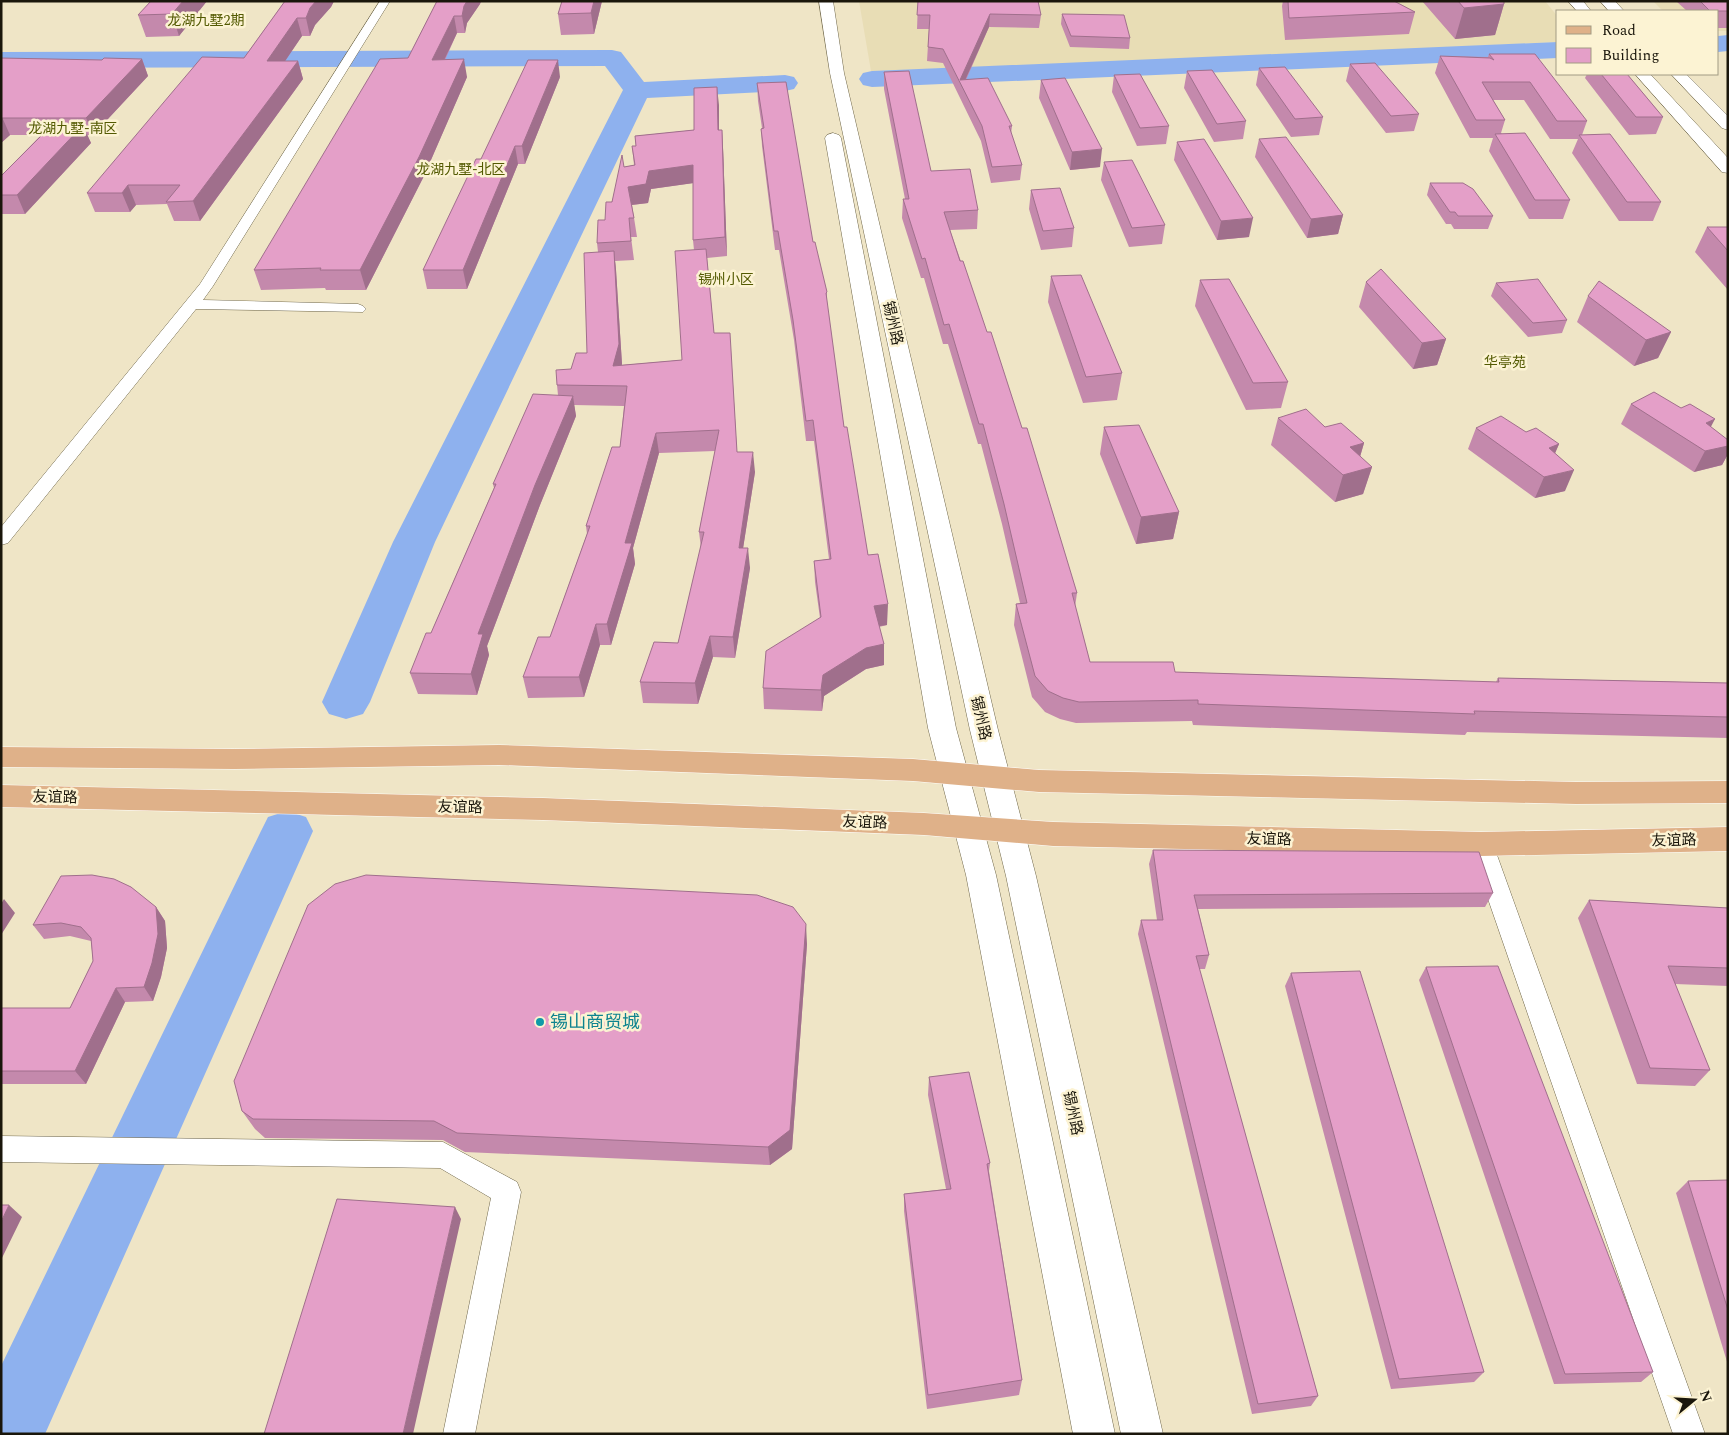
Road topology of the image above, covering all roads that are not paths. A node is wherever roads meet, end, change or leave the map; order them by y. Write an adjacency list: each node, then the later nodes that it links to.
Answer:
1 (385, 1): 8 (street)
2 (810, 1): 12 (street, 锡州路)
3 (826, 1): 13 (street, 锡州路)
4 (1643, 75): 7 (street)
5 (1679, 75): 6 (street)
6 (1728, 125)
7 (1728, 168)
8 (191, 304): 9 (street); 10 (street)
9 (358, 309)
10 (1, 539)
11 (1, 757): 12 (main road)
12 (954, 774): 13 (main road); 16 (street, 锡州路)
13 (996, 777): 14 (main road); 17 (street, 锡州路)
14 (1728, 792)
15 (1, 796): 16 (main road, 友谊路)
16 (968, 827): 17 (main road, 友谊路); 22 (street, 锡州路)
17 (1010, 830): 19 (main road, 友谊路); 23 (street, 锡州路)
18 (1728, 839): 19 (main road, 友谊路)
19 (1481, 844): 24 (street)
20 (5, 1149): 21 (street)
21 (459, 1434)
22 (1094, 1434)
23 (1142, 1434)
24 (1690, 1434)

